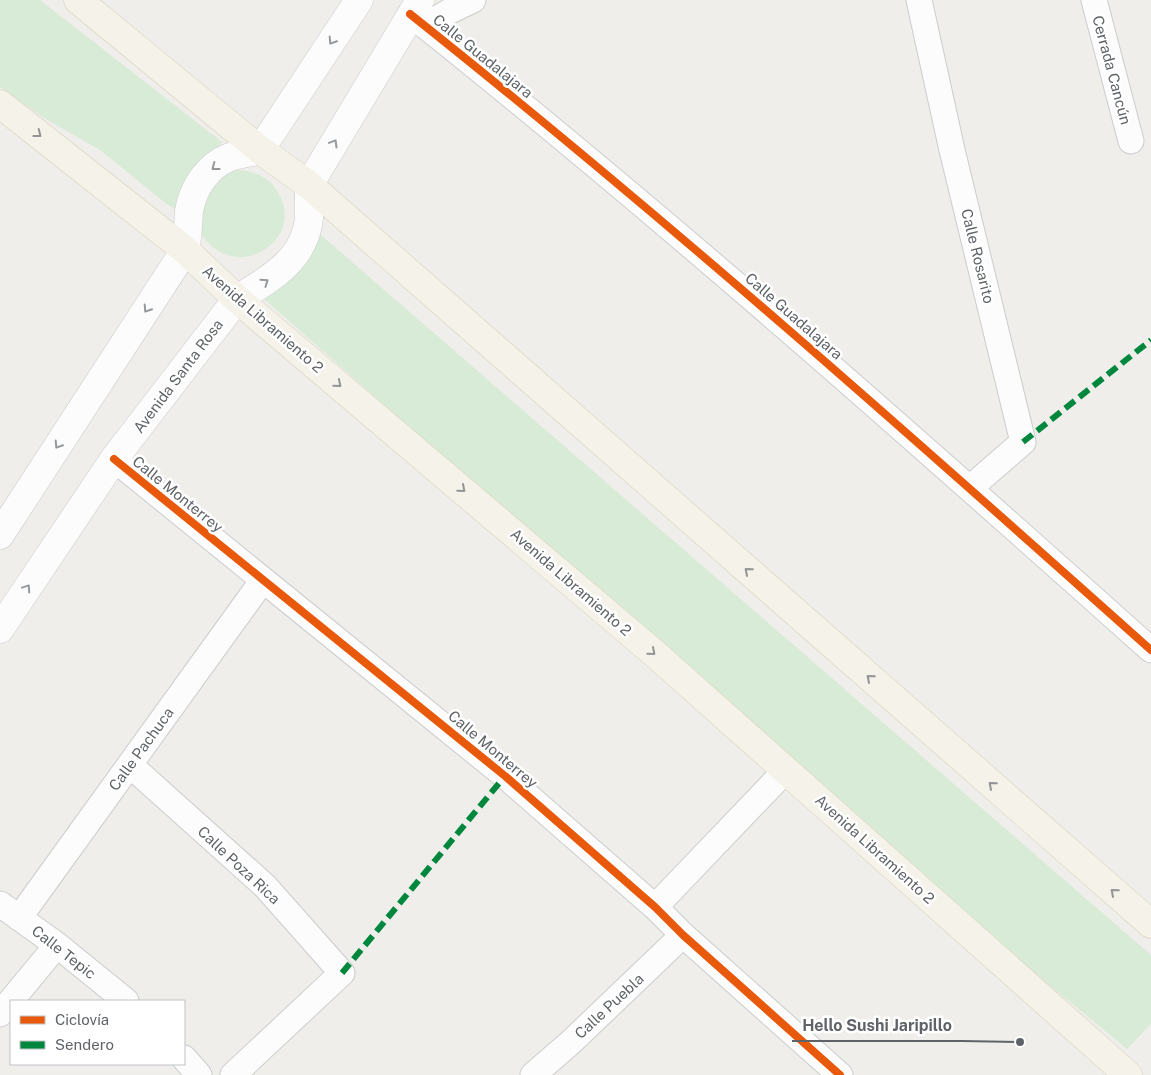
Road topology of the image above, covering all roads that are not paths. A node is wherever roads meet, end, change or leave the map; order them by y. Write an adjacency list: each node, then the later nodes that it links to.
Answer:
1 (78, 0): 9 (main road)
2 (359, 0): 9 (main road, one-way to 9)
3 (473, 0): 6 (street)
4 (919, 0): 14 (street, Calle Rosarito)
5 (1094, 0): 8 (street, Cerrada Cancún)
6 (419, 13): 10 (main road, one-way to 6); 14 (street, Calle Guadalajara)
7 (0, 104): 11 (main road, Avenida Libramiento 2, one-way to 11)
8 (1131, 140)
9 (260, 150): 10 (main road); 11 (main road, one-way to 11)
10 (309, 185): 12 (main road, Avenida Santa Rosa, one-way to 10); 23 (main road, one-way to 10)
11 (185, 250): 12 (main road, Avenida Libramiento 2); 15 (main road, one-way to 15)
12 (237, 298): 13 (main road, Avenida Santa Rosa); 20 (main road, Avenida Libramiento 2, one-way to 20)
13 (114, 460): 16 (street, Calle Monterrey); 17 (main road, Avenida Santa Rosa, one-way to 13)
14 (970, 488): 18 (street, Calle Guadalajara)
15 (0, 535)
16 (262, 580): 19 (street, Calle Pachuca); 21 (street, Calle Monterrey)
17 (0, 629)
18 (1151, 650)
19 (130, 765): 22 (street, Calle Pachuca); 32 (street, Calle Poza Rica)
20 (786, 770): 21 (street); 35 (main road, Avenida Libramiento 2)
21 (655, 907): 24 (street, Calle Monterrey)
22 (9, 911): 25 (street, Calle Tepic)
23 (1151, 924)
24 (684, 935): 33 (street, Calle Puebla); 34 (street, Calle Monterrey)
25 (57, 945): 26 (street); 27 (street, Calle Tepic)
26 (12, 1000)
27 (125, 1000)
28 (10, 1002): 29 (street)
29 (0, 1014)
30 (185, 1059): 31 (street)
31 (199, 1075)
32 (233, 1075)
33 (533, 1075)
34 (840, 1075)
35 (1128, 1075)

